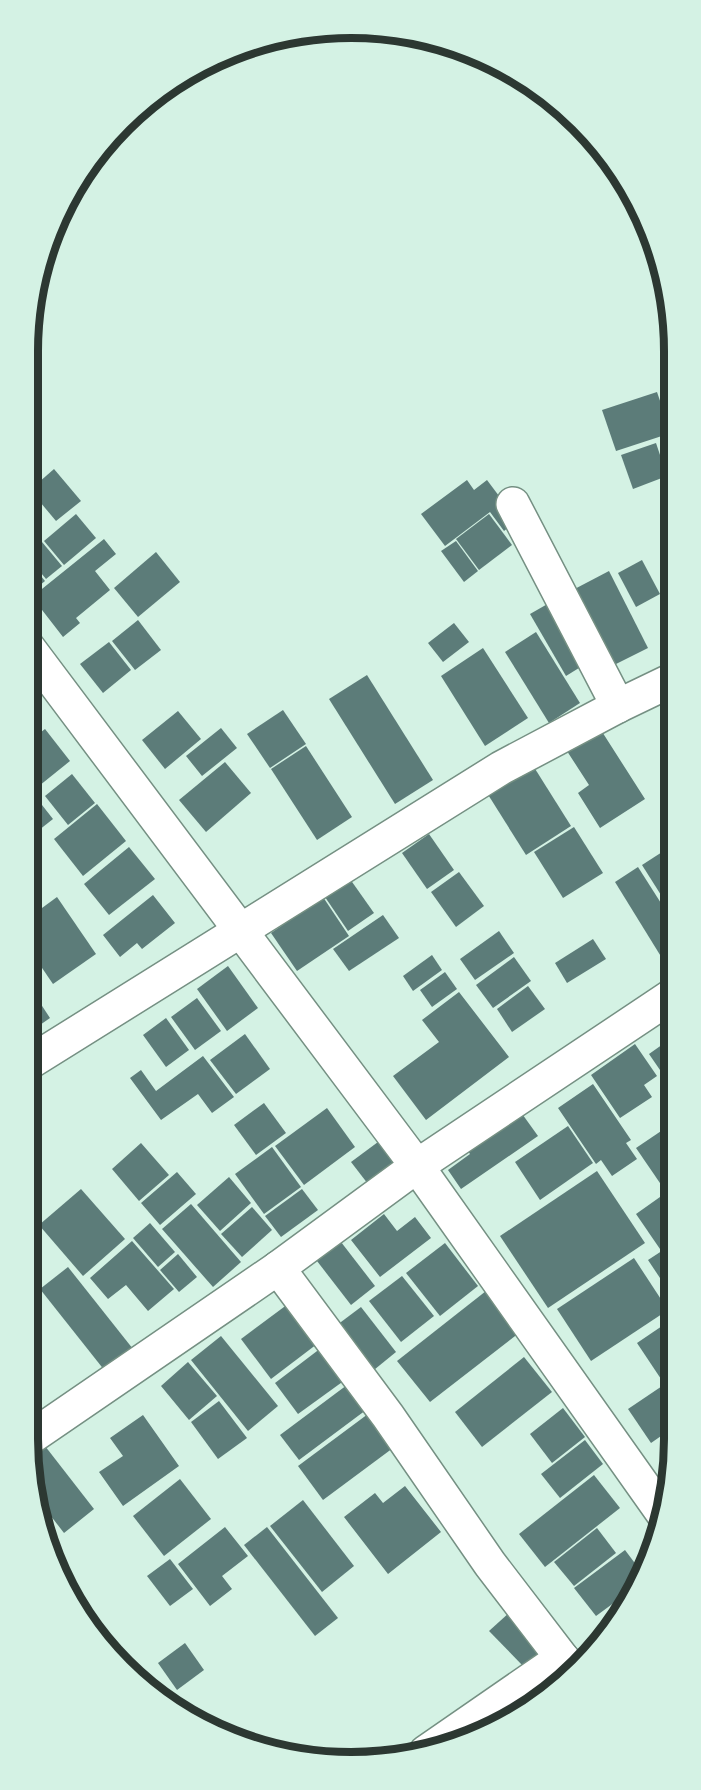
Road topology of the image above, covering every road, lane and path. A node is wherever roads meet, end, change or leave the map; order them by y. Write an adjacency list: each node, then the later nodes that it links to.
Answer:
1 (513, 504): 4 (street)
2 (38, 661): 5 (street)
3 (664, 684): 4 (street)
4 (618, 706): 5 (street)
5 (241, 929): 7 (street); 8 (street)
6 (664, 1001): 8 (street)
7 (38, 1057)
8 (417, 1166): 9 (street); 11 (street)
9 (278, 1268): 10 (street); 12 (street)
10 (38, 1432)
11 (656, 1504)
12 (567, 1663): 13 (street)
13 (452, 1736)

